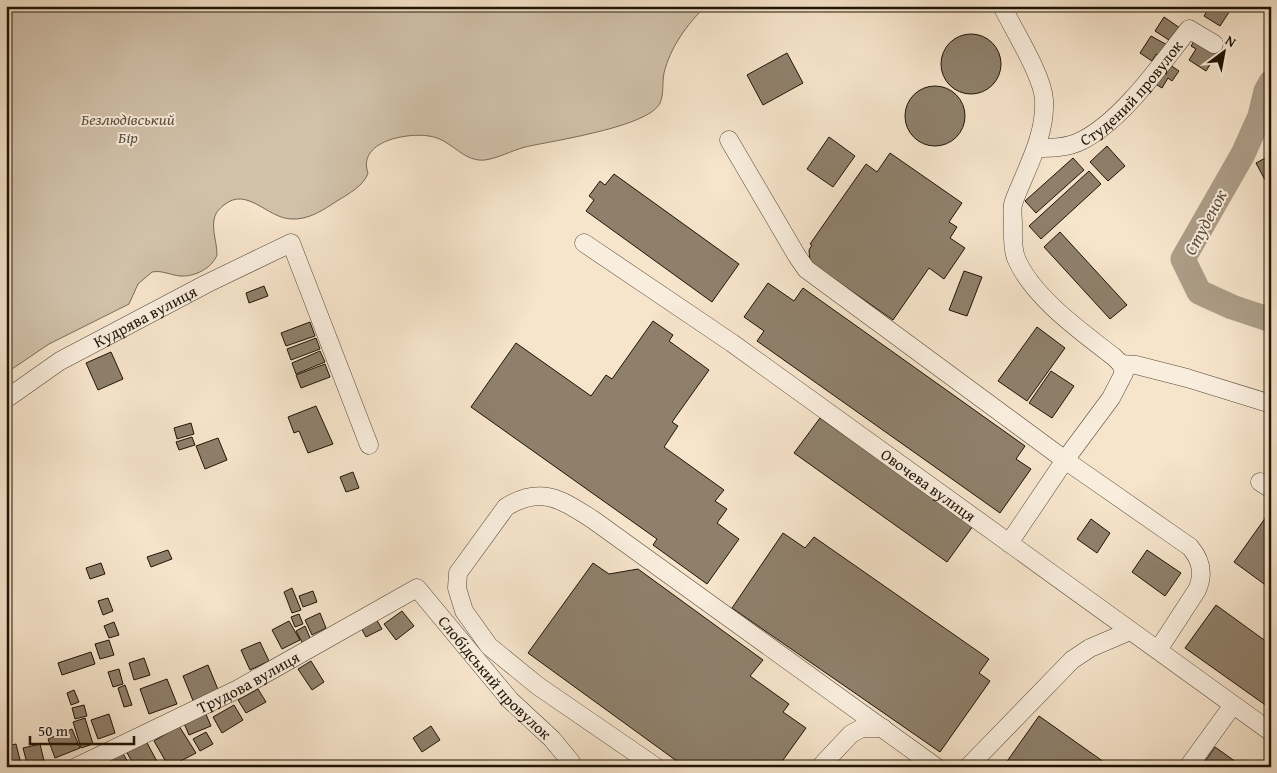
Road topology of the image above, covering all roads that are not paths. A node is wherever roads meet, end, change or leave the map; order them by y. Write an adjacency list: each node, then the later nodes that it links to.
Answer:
1 (1002, 6): 4 (street)
2 (1214, 44): 4 (street, Студений провулок)
3 (729, 140): 10 (street)
4 (1036, 148): 6 (street)
5 (584, 243): 11 (street, Овочева вулиця)
6 (1121, 364): 8 (street); 10 (street)
7 (6, 399): 9 (street, Кудрява вулиця)
8 (1271, 404)
9 (369, 445)
10 (1065, 460): 11 (street); 14 (street)
11 (1009, 543): 13 (street, Овочева вулиця)
12 (417, 588): 18 (street, Трудова вулиця); 19 (street, Слобідський провулок)
13 (1130, 631): 14 (street, Овочева вулиця); 23 (street)
14 (1158, 650): 15 (street, Овочева вулиця)
15 (1233, 705): 17 (street, Овочева вулиця); 24 (street)
16 (883, 728): 20 (street); 21 (street); 22 (street)
17 (1271, 732)
18 (76, 767)
19 (571, 767)
20 (656, 767)
21 (820, 767)
22 (936, 767)
23 (968, 767)
24 (1188, 767)

